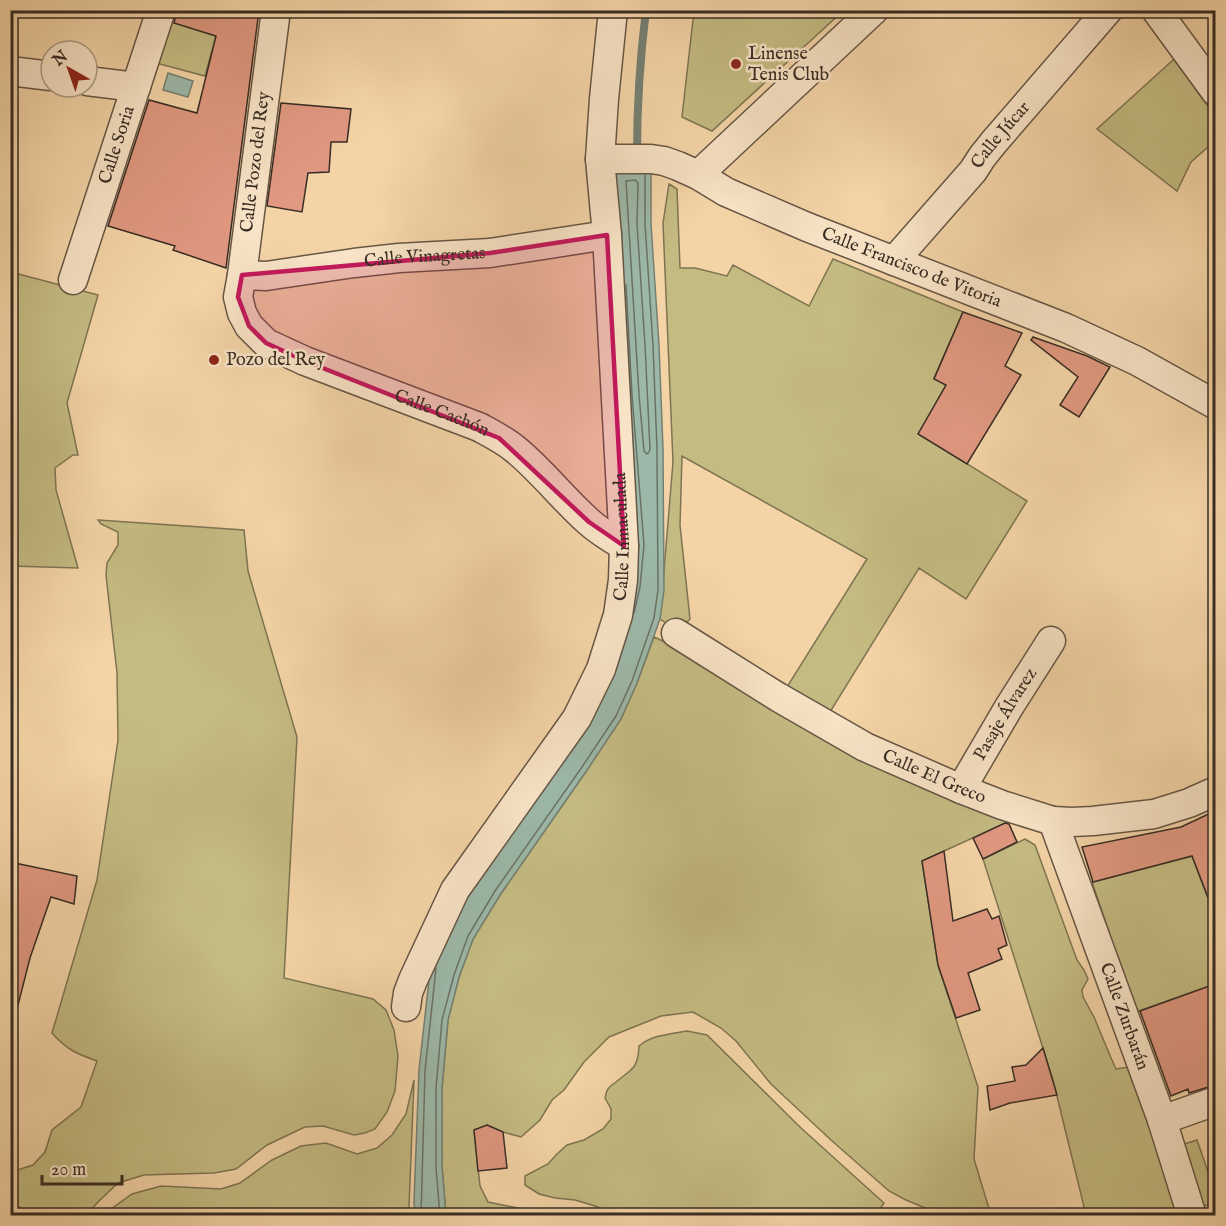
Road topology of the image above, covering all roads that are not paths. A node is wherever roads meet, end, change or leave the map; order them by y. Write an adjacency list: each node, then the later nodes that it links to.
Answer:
1 (161, 10): 10 (street, Calle Soria)
2 (276, 10): 16 (street, Calle Pozo del Rey)
3 (613, 10): 12 (street, Calle Inmaculada)
4 (874, 10): 13 (street)
5 (1108, 10): 15 (street, Calle Júcar)
6 (1156, 10): 11 (street)
7 (10, 71): 8 (street)
8 (39, 75)
9 (99, 82): 10 (street)
10 (136, 87): 17 (street, Calle Soria)
11 (1215, 92)
12 (605, 159): 13 (street, Calle Francisco de Vitoria); 14 (street, Calle Inmaculada)
13 (698, 175): 15 (street, Calle Francisco de Vitoria)
14 (607, 235): 16 (street, Calle Vinagretas); 20 (street, Calle Inmaculada)
15 (894, 261): 19 (street, Calle Francisco de Vitoria)
16 (242, 275): 18 (street, Calle Pozo del Rey)
17 (74, 280)
18 (242, 313): 20 (street, Calle Cachón)
19 (1215, 405)
20 (624, 546): 26 (street, Calle Inmaculada)
21 (676, 633): 23 (street, Calle El Greco)
22 (1051, 641): 23 (street, Pasaje Álvarez)
23 (961, 789): 25 (street, Calle El Greco)
24 (1215, 791): 25 (street, Calle El Greco)
25 (1053, 821): 28 (street, Calle Zurbarán)
26 (406, 1007)
27 (1215, 1101): 28 (street)
28 (1162, 1120): 29 (street, Calle Zurbarán)
29 (1192, 1215)

